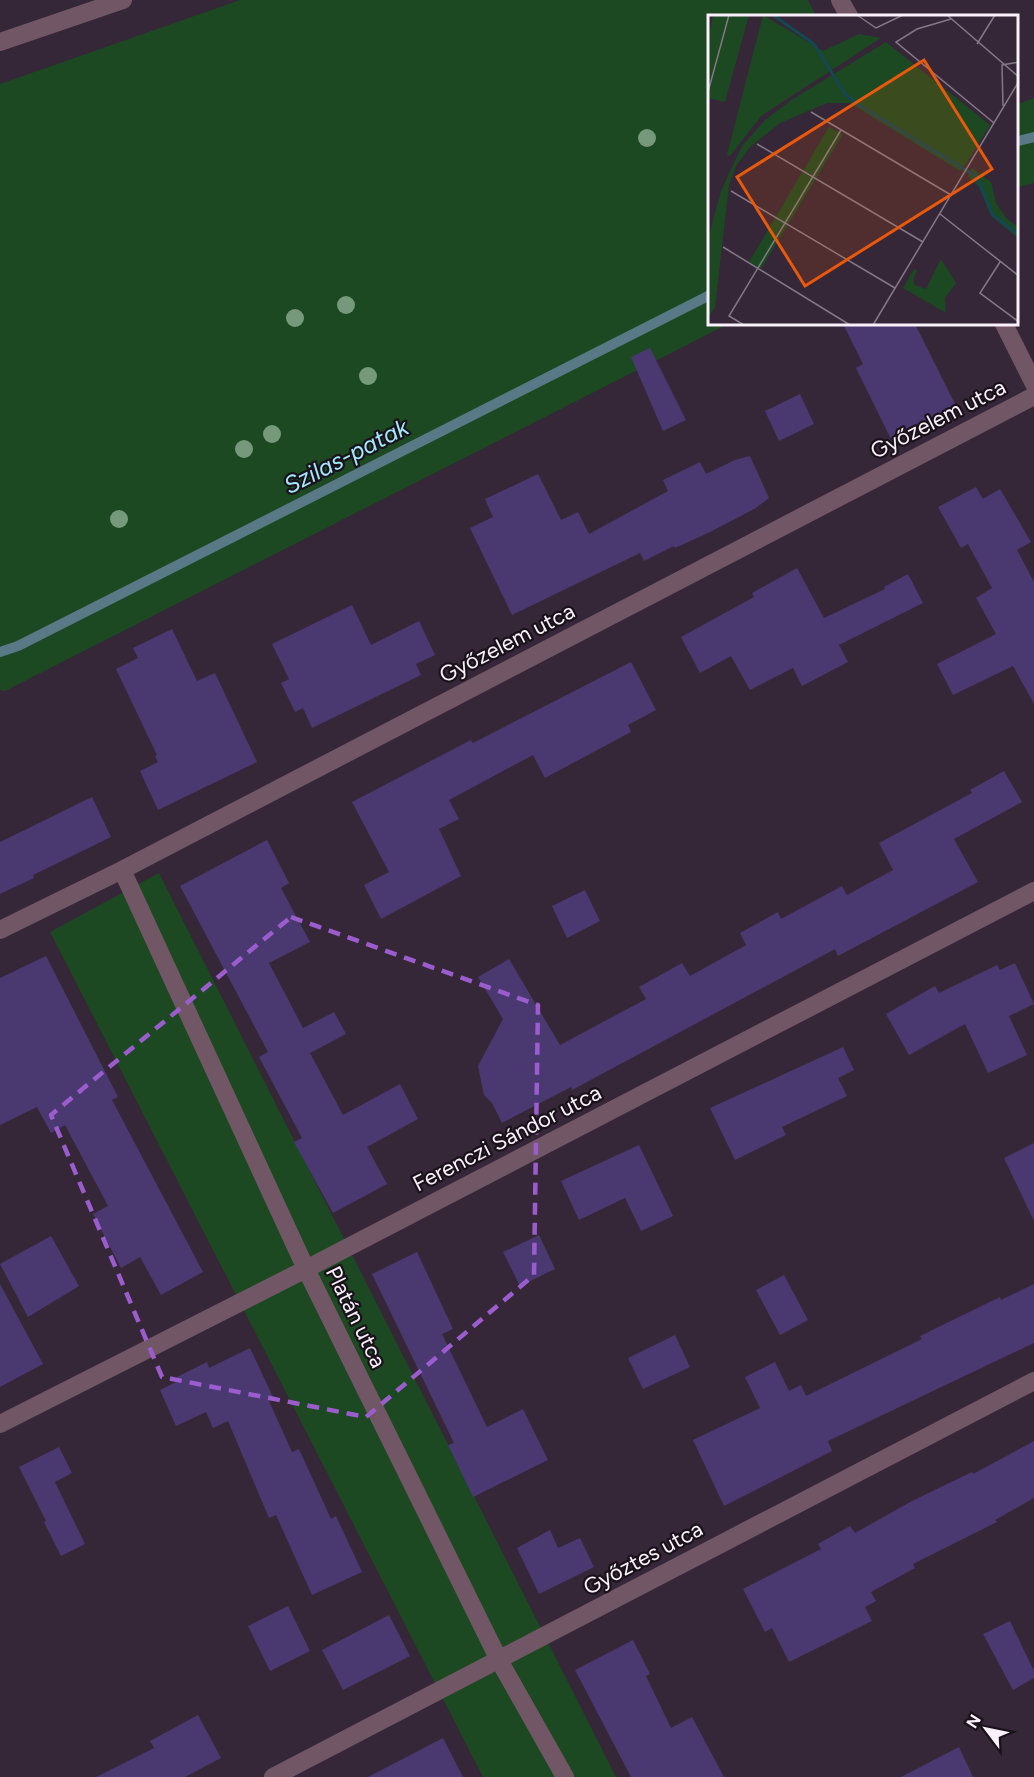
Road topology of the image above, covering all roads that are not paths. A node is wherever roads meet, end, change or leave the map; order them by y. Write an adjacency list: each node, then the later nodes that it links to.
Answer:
1 (123, 0): 4 (street)
2 (840, 0): 3 (street)
3 (848, 15)
4 (0, 42)
5 (1005, 326): 6 (street)
6 (1034, 384)
7 (1034, 396): 8 (street, Győzelem utca)
8 (122, 870): 10 (street, Győzelem utca); 11 (street, Platán utca)
9 (1034, 891): 11 (street, Ferenczi Sándor utca)
10 (0, 930)
11 (306, 1269): 13 (street, Ferenczi Sándor utca); 14 (street, Platán utca)
12 (1034, 1381): 14 (street, Győztes utca)
13 (0, 1424)
14 (499, 1660): 15 (street, Győztes utca); 16 (street, Platán utca)
15 (273, 1777)
16 (565, 1777)

